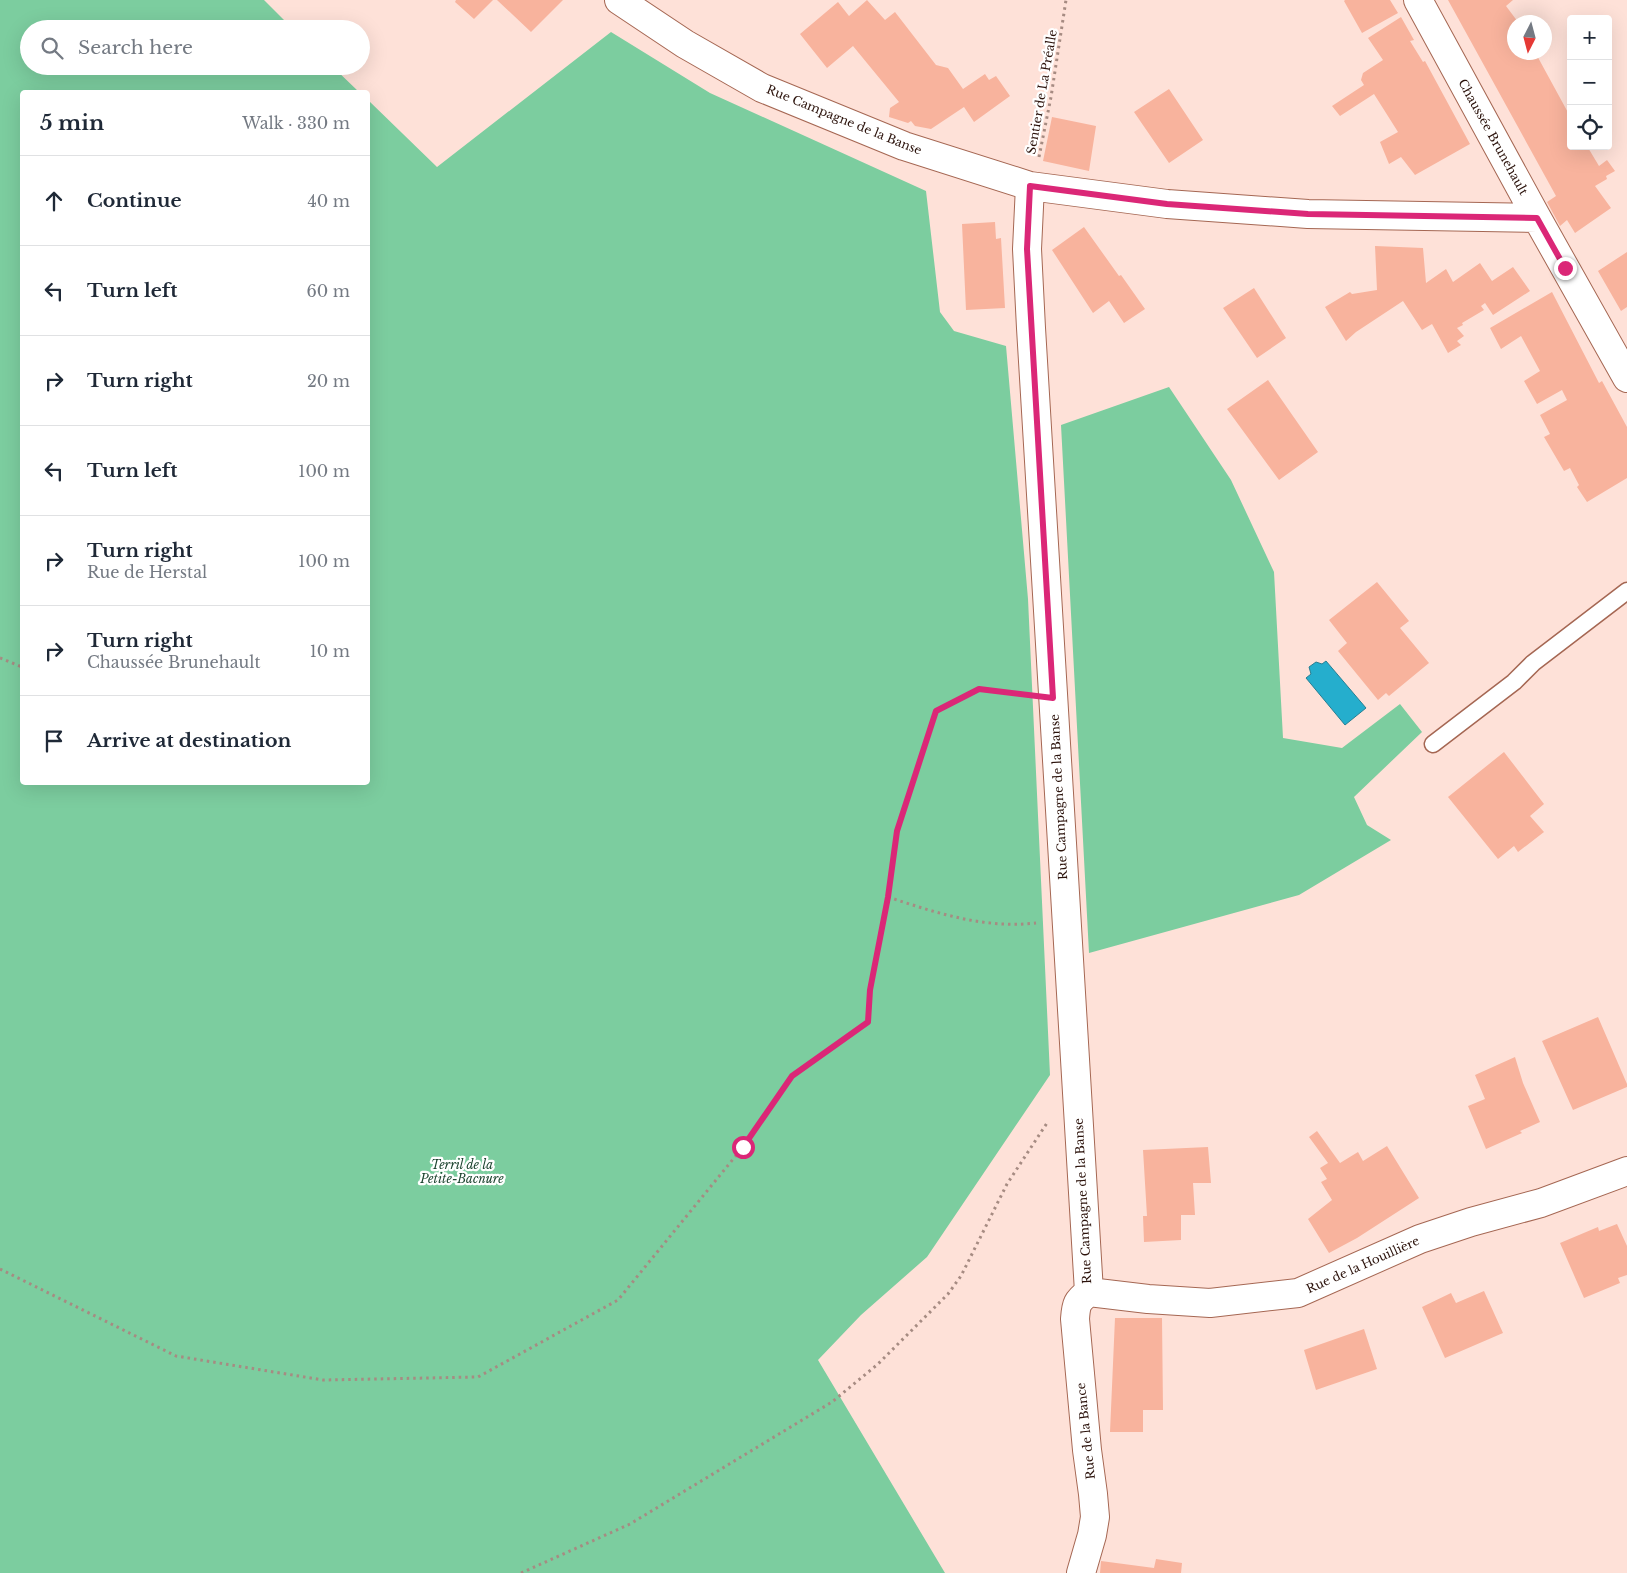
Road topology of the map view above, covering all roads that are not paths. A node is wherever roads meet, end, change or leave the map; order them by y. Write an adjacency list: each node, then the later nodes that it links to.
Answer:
1 (618, 0): 3 (street, Rue Campagne de la Banse)
2 (1418, 0): 4 (street, Chaussée Brunehault)
3 (1030, 186): 4 (street); 9 (street, Rue Campagne de la Banse)
4 (1537, 218): 5 (street, Chaussée Brunehault)
5 (1627, 378)
6 (1627, 591): 7 (lane)
7 (1432, 744)
8 (1627, 1171): 9 (street, Rue de la Houillière)
9 (1089, 1292): 10 (street, Rue de la Bance)
10 (1081, 1573)

